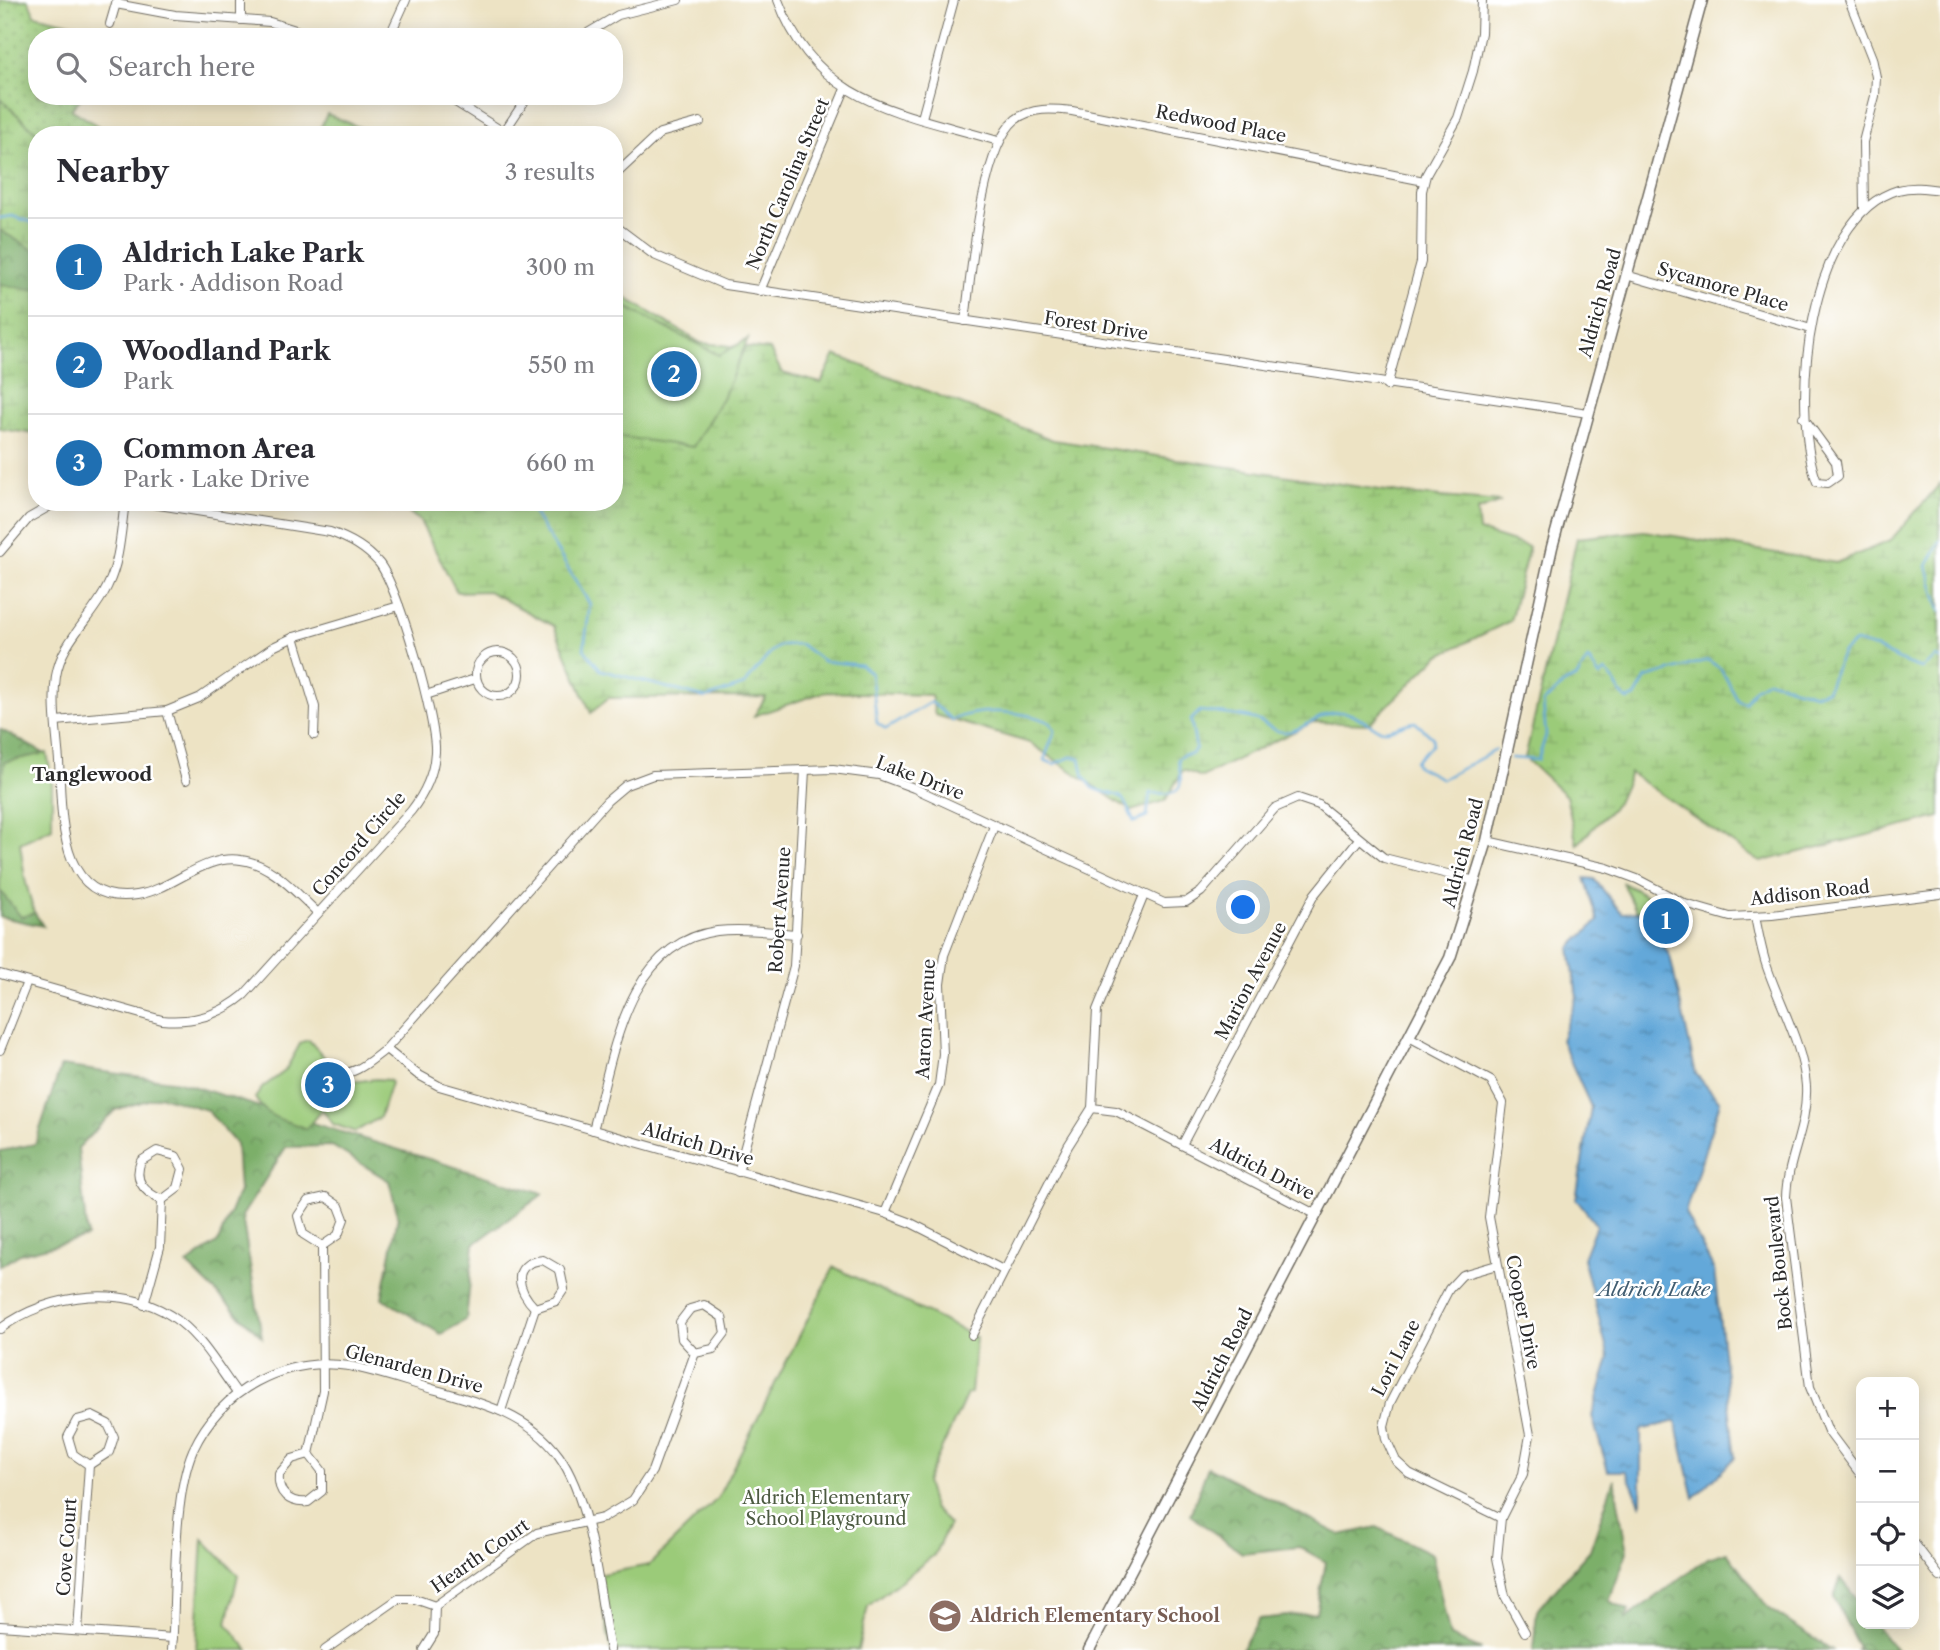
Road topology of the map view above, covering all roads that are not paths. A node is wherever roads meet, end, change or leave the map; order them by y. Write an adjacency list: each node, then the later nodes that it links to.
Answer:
1 (241, 0): 11 (street)
2 (407, 0): 14 (street)
3 (678, 0): 10 (street)
4 (778, 0): 16 (street)
5 (954, 0): 19 (street)
6 (1482, 0): 25 (street)
7 (1703, 0): 29 (main road, Aldrich Road)
8 (1849, 0): 27 (street)
9 (117, 2): 11 (street); 12 (street)
10 (655, 2): 15 (street)
11 (241, 20): 13 (street)
12 (110, 24)
13 (289, 28)
14 (393, 28)
15 (597, 28)
16 (845, 89): 19 (street); 30 (street, North Carolina Street)
17 (461, 105): 21 (street)
18 (523, 105): 22 (street)
19 (922, 118): 23 (street)
20 (700, 122): 24 (street)
21 (495, 126)
22 (510, 126)
23 (998, 141): 25 (street, Redwood Place); 31 (street, Redwood Place)
24 (623, 168)
25 (1424, 181): 33 (street)
26 (1940, 190): 27 (street)
27 (1864, 210): 32 (street)
28 (623, 232): 30 (street, Forest Drive)
29 (1626, 275): 32 (street, Sycamore Place); 34 (main road, Aldrich Road)
30 (760, 291): 31 (street, Forest Drive)
31 (965, 321): 33 (street, Forest Drive)
32 (1811, 329): 35 (street)
33 (1387, 386): 34 (street, Forest Drive)
34 (1588, 413): 51 (main road, Aldrich Road)
35 (1803, 417): 35 (street)
36 (41, 511): 39 (street)
37 (123, 511): 45 (street)
38 (194, 511): 40 (street, Concord Circle)
39 (0, 552)
40 (399, 606): 41 (street); 43 (street, Concord Circle)
41 (294, 638): 44 (street); 46 (street)
42 (475, 679): 42 (street); 43 (street)
43 (426, 695): 55 (street, Concord Circle)
44 (167, 710): 45 (street); 48 (street)
45 (56, 721): 55 (street)
46 (314, 735)
47 (805, 770): 49 (street, Lake Drive); 57 (street, Robert Avenue); 61 (street, Lake Drive)
48 (186, 780)
49 (994, 826): 54 (street, Lake Drive); 69 (street, Aaron Avenue)
50 (1359, 839): 52 (street, Lake Drive); 54 (street, Lake Drive); 66 (street, Marion Avenue)
51 (1486, 841): 52 (main road, Aldrich Road); 56 (street, Addison Road)
52 (1475, 881): 60 (main road, Aldrich Road)
53 (1940, 894): 56 (street, Addison Road)
54 (1144, 895): 64 (street)
55 (318, 913): 59 (street, Concord Circle)
56 (1755, 916): 84 (street, Bock Boulevard)
57 (797, 934): 65 (street); 67 (street, Robert Avenue)
58 (0, 974): 59 (street, Concord Circle)
59 (27, 982): 62 (street)
60 (1411, 1038): 70 (main road, Aldrich Road); 72 (street, Cooper Drive)
61 (386, 1049): 63 (street, Lake Drive); 65 (street, Aldrich Drive)
62 (0, 1050)
63 (333, 1072)
64 (1091, 1108): 66 (street, Aldrich Drive); 73 (street)
65 (593, 1130): 67 (street, Aldrich Drive)
66 (1182, 1145): 70 (street, Aldrich Drive)
67 (738, 1172): 69 (street, Aldrich Drive)
68 (162, 1200): 68 (street); 74 (street)
69 (885, 1213): 73 (street, Aldrich Drive)
70 (1317, 1215): 98 (main road, Aldrich Road)
71 (322, 1245): 71 (street); 79 (street)
72 (1497, 1265): 85 (street, Cooper Drive); 85 (street, Lori Lane)
73 (1003, 1270): 77 (street)
74 (144, 1305): 76 (street); 80 (street)
75 (535, 1308): 75 (street); 81 (street)
76 (0, 1329)
77 (972, 1335)
78 (695, 1353): 78 (street); 86 (street, Hearth Court)
79 (323, 1364): 80 (street, Glenarden Drive); 81 (street, Glenarden Drive); 82 (street)
80 (237, 1393): 93 (street, Glenarden Drive)
81 (501, 1410): 86 (street, Glenarden Drive)
82 (309, 1454): 82 (street)
83 (89, 1465): 83 (street); 91 (street, Cove Court)
84 (1856, 1469)
85 (1501, 1518): 92 (street, Cooper Drive)
86 (585, 1524): 89 (street, Hearth Court); 97 (street, Glenarden Drive)
87 (1919, 1549): 88 (street)
88 (1940, 1576)
89 (435, 1606): 95 (street, Hearth Court); 96 (street, Hearth Court)
90 (0, 1626): 91 (street)
91 (78, 1631): 93 (street)
92 (1525, 1632)
93 (173, 1638): 94 (street, Glenarden Drive)
94 (172, 1650)
95 (326, 1650)
96 (425, 1650)
97 (610, 1650)
98 (1089, 1650)

